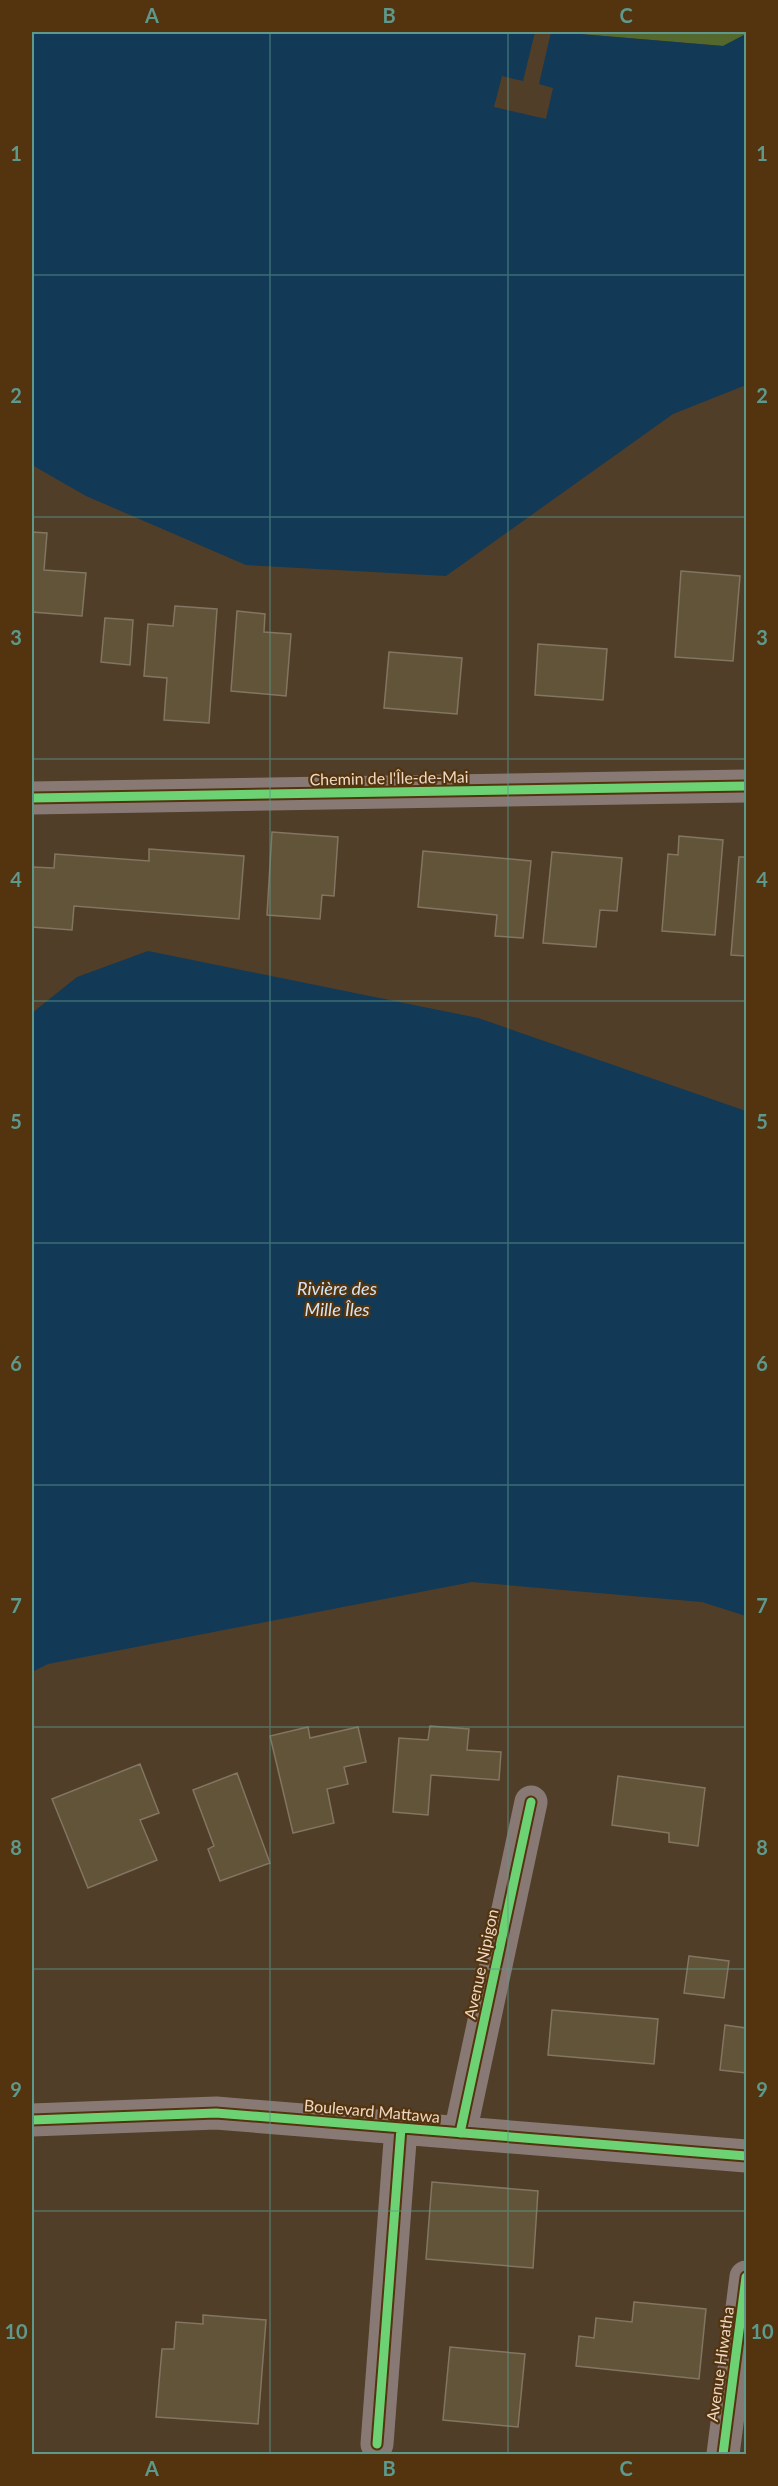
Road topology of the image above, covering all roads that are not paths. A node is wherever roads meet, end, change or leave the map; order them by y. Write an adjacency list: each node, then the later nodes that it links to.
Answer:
1 (747, 786): 2 (street, Chemin de l'Île-de-Mai)
2 (32, 798)
3 (531, 1802): 6 (street, Avenue Nipigon)
4 (32, 2120): 5 (street, Boulevard Mattawa)
5 (401, 2128): 6 (street, Boulevard Mattawa); 9 (street)
6 (460, 2133): 7 (street, Boulevard Mattawa)
7 (747, 2156)
8 (747, 2277): 10 (street, Avenue Hiwatha)
9 (376, 2444)
10 (723, 2454)

